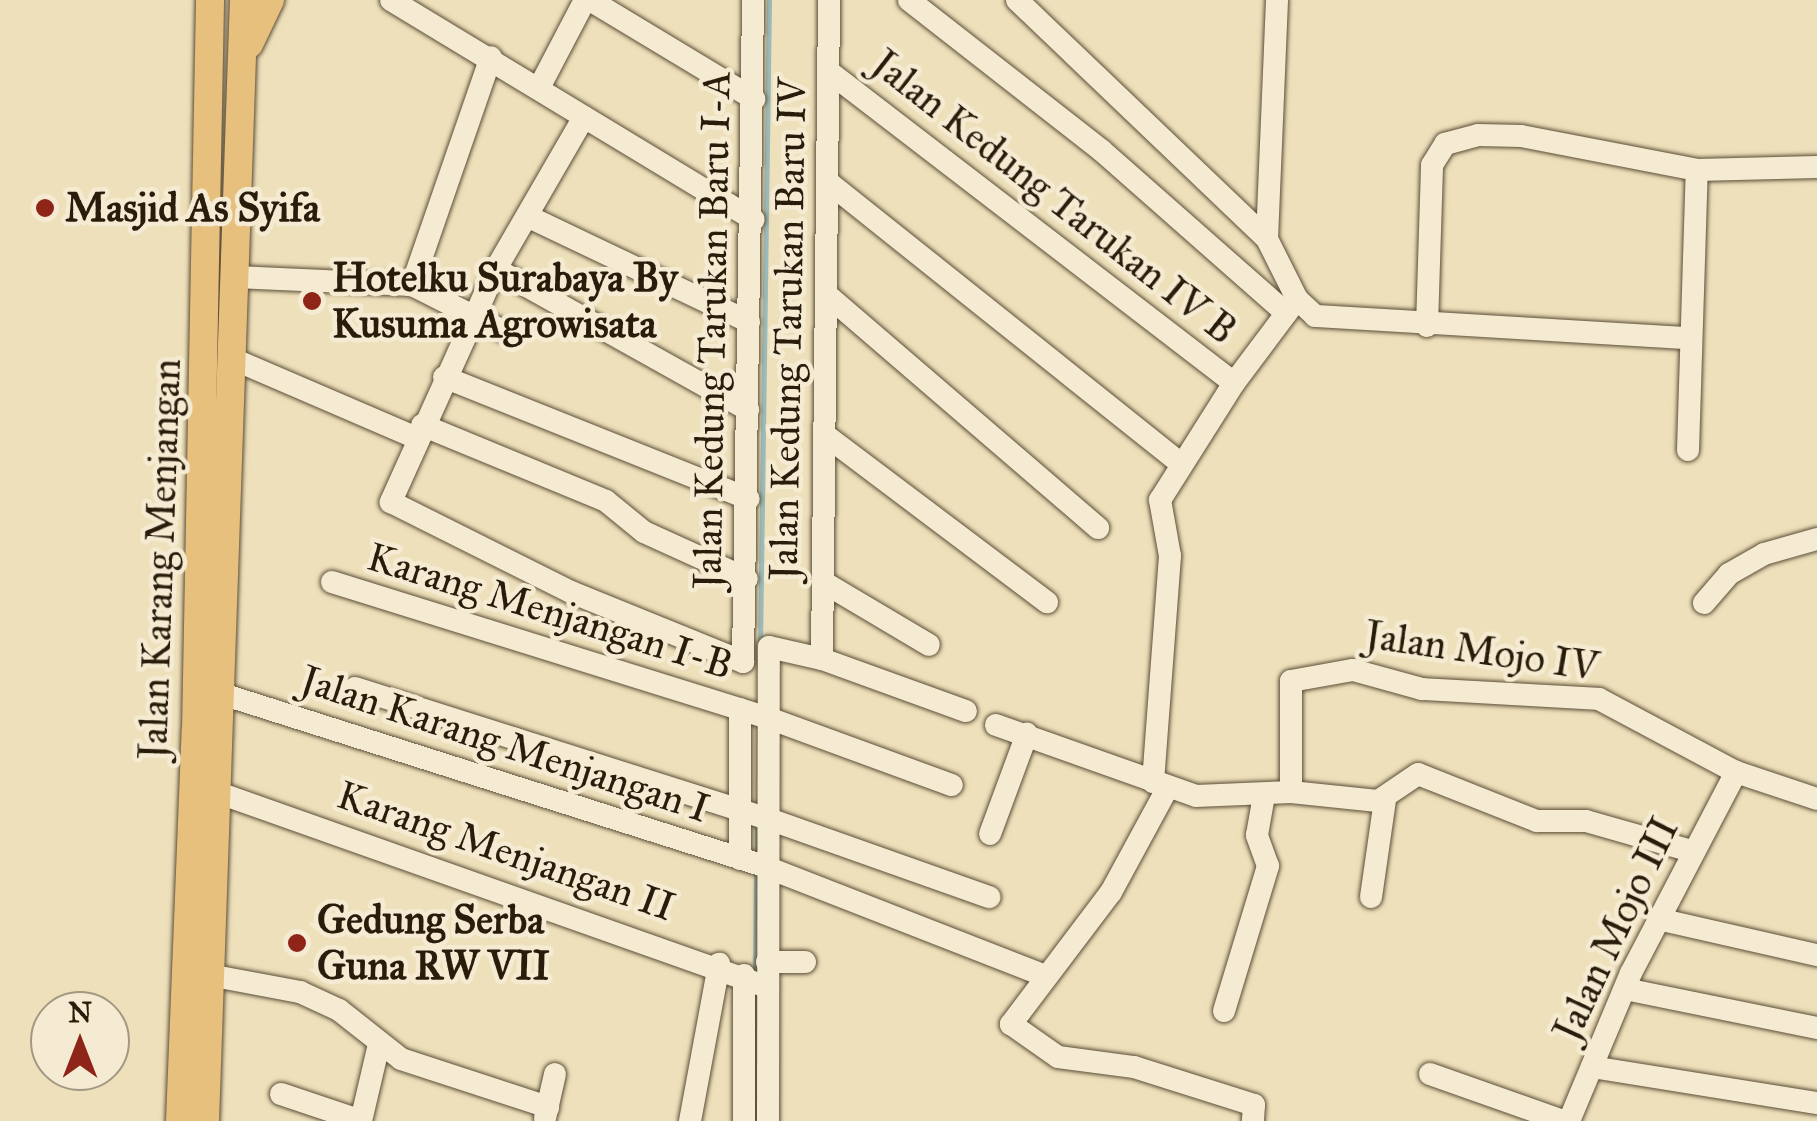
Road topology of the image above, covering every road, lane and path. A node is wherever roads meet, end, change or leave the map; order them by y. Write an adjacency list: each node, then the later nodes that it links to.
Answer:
1 (210, 0): 69 (main road, Jalan Karang Menjangan)
2 (244, 0): 12 (main road, Jalan Karang Menjangan)
3 (270, 0): 12 (main road)
4 (391, 0): 11 (street)
5 (587, 0): 14 (street); 15 (street)
6 (753, 0): 15 (street, Jalan Kedung Tarukan Baru I-A)
7 (829, 0): 13 (street, Jalan Kedung Tarukan Baru IV)
8 (908, 0): 27 (street)
9 (1017, 0): 22 (street)
10 (1277, 0): 22 (street)
11 (492, 57): 14 (street); 25 (street)
12 (243, 61): 24 (main road, Jalan Karang Menjangan)
13 (828, 70): 19 (street, Jalan Kedung Tarukan Baru IV); 35 (street, Jalan Kedung Tarukan IV B)
14 (540, 86): 16 (street)
15 (754, 99): 21 (street, Jalan Kedung Tarukan Baru I-A)
16 (584, 117): 20 (street); 21 (street)
17 (1817, 166): 18 (street)
18 (1697, 170): 30 (street); 32 (street)
19 (828, 182): 26 (street, Jalan Kedung Tarukan Baru IV); 40 (street)
20 (527, 216): 23 (street); 29 (street)
21 (754, 220): 29 (street, Jalan Kedung Tarukan Baru I-A)
22 (1267, 239): 27 (street)
23 (496, 269): 28 (street); 36 (street)
24 (236, 277): 25 (street); 33 (main road, Jalan Karang Menjangan)
25 (412, 286): 28 (street)
26 (826, 294): 38 (street, Jalan Kedung Tarukan Baru IV); 42 (street)
27 (1291, 306): 30 (street); 35 (street)
28 (474, 314): 31 (street); 34 (street)
29 (749, 322): 36 (street, Jalan Kedung Tarukan Baru I-A)
30 (1428, 326): 32 (street)
31 (504, 331)
32 (1690, 338): 39 (street)
33 (233, 358): 37 (street); 53 (main road, Jalan Karang Menjangan)
34 (444, 377): 37 (street); 41 (street)
35 (1234, 383): 40 (street)
36 (748, 410): 41 (street, Jalan Kedung Tarukan Baru I-A)
37 (419, 432): 44 (street); 50 (street)
38 (825, 435): 46 (street, Jalan Kedung Tarukan Baru IV); 47 (street)
39 (1688, 450)
40 (1181, 464): 60 (street)
41 (749, 499): 44 (street, Jalan Kedung Tarukan Baru I-A)
42 (1098, 528)
43 (1817, 538): 48 (street)
44 (747, 579): 50 (street, Jalan Kedung Tarukan Baru I-A)
45 (332, 582): 55 (street, Karang Menjangan I-B)
46 (824, 582): 49 (street); 51 (street, Jalan Kedung Tarukan Baru IV)
47 (1047, 602)
48 (1704, 603)
49 (929, 645)
50 (754, 649): 51 (street); 55 (street, Jalan Kedung Tarukan Baru I-A)
51 (822, 659): 54 (street)
52 (355, 688): 66 (street)
53 (222, 694): 62 (main road, Jalan Karang Menjangan); 70 (street, Jalan Karang Menjangan I)
54 (966, 711)
55 (755, 714): 59 (street, Karang Menjangan I-B); 66 (street, Jalan Kedung Tarukan Baru I-A)
56 (996, 724): 57 (street)
57 (1027, 734): 60 (street); 67 (street)
58 (1736, 772): 61 (street, Jalan Mojo IV); 64 (street, Jalan Mojo IV); 68 (street, Jalan Mojo III)
59 (952, 785)
60 (1160, 785): 63 (street); 79 (street)
61 (1291, 792): 63 (street); 65 (street)
62 (219, 793): 69 (main road, Jalan Karang Menjangan); 77 (street, Karang Menjangan II)
63 (1264, 796): 82 (street)
64 (1817, 799)
65 (1385, 800): 68 (street); 71 (street)
66 (754, 815): 70 (street, Jalan Kedung Tarukan Baru I-A); 72 (street)
67 (990, 834)
68 (1691, 851): 73 (street, Jalan Mojo III)
69 (202, 860): 78 (main road, Jalan Karang Menjangan); 93 (main road, Jalan Karang Menjangan)
70 (752, 863): 75 (street, Jalan Kedung Tarukan Baru I-A); 79 (street, Jalan Karang Menjangan I)
71 (1371, 897)
72 (989, 898)
73 (1658, 919): 74 (street); 81 (street, Jalan Mojo III)
74 (1817, 955)
75 (766, 962): 76 (street); 80 (street, Jalan Kedung Tarukan Baru I-A)
76 (805, 962)
77 (719, 964): 80 (street, Karang Menjangan II); 92 (street)
78 (209, 976): 84 (street); 94 (main road, Jalan Karang Menjangan)
79 (1046, 976): 90 (street)
80 (756, 981): 96 (street); 97 (street)
81 (1625, 989): 83 (street); 85 (street, Jalan Mojo III)
82 (1224, 1011)
83 (1817, 1028)
84 (379, 1044): 91 (street); 95 (street)
85 (1592, 1067): 89 (street); 98 (street, Jalan Mojo III)
86 (555, 1074): 91 (street)
87 (1430, 1074): 98 (street)
88 (281, 1094): 95 (street)
89 (1817, 1102)
90 (1253, 1113)
91 (546, 1114)
92 (696, 1120)
93 (180, 1121)
94 (205, 1121)
95 (360, 1121)
96 (744, 1121)
97 (768, 1121)
98 (1566, 1121)

